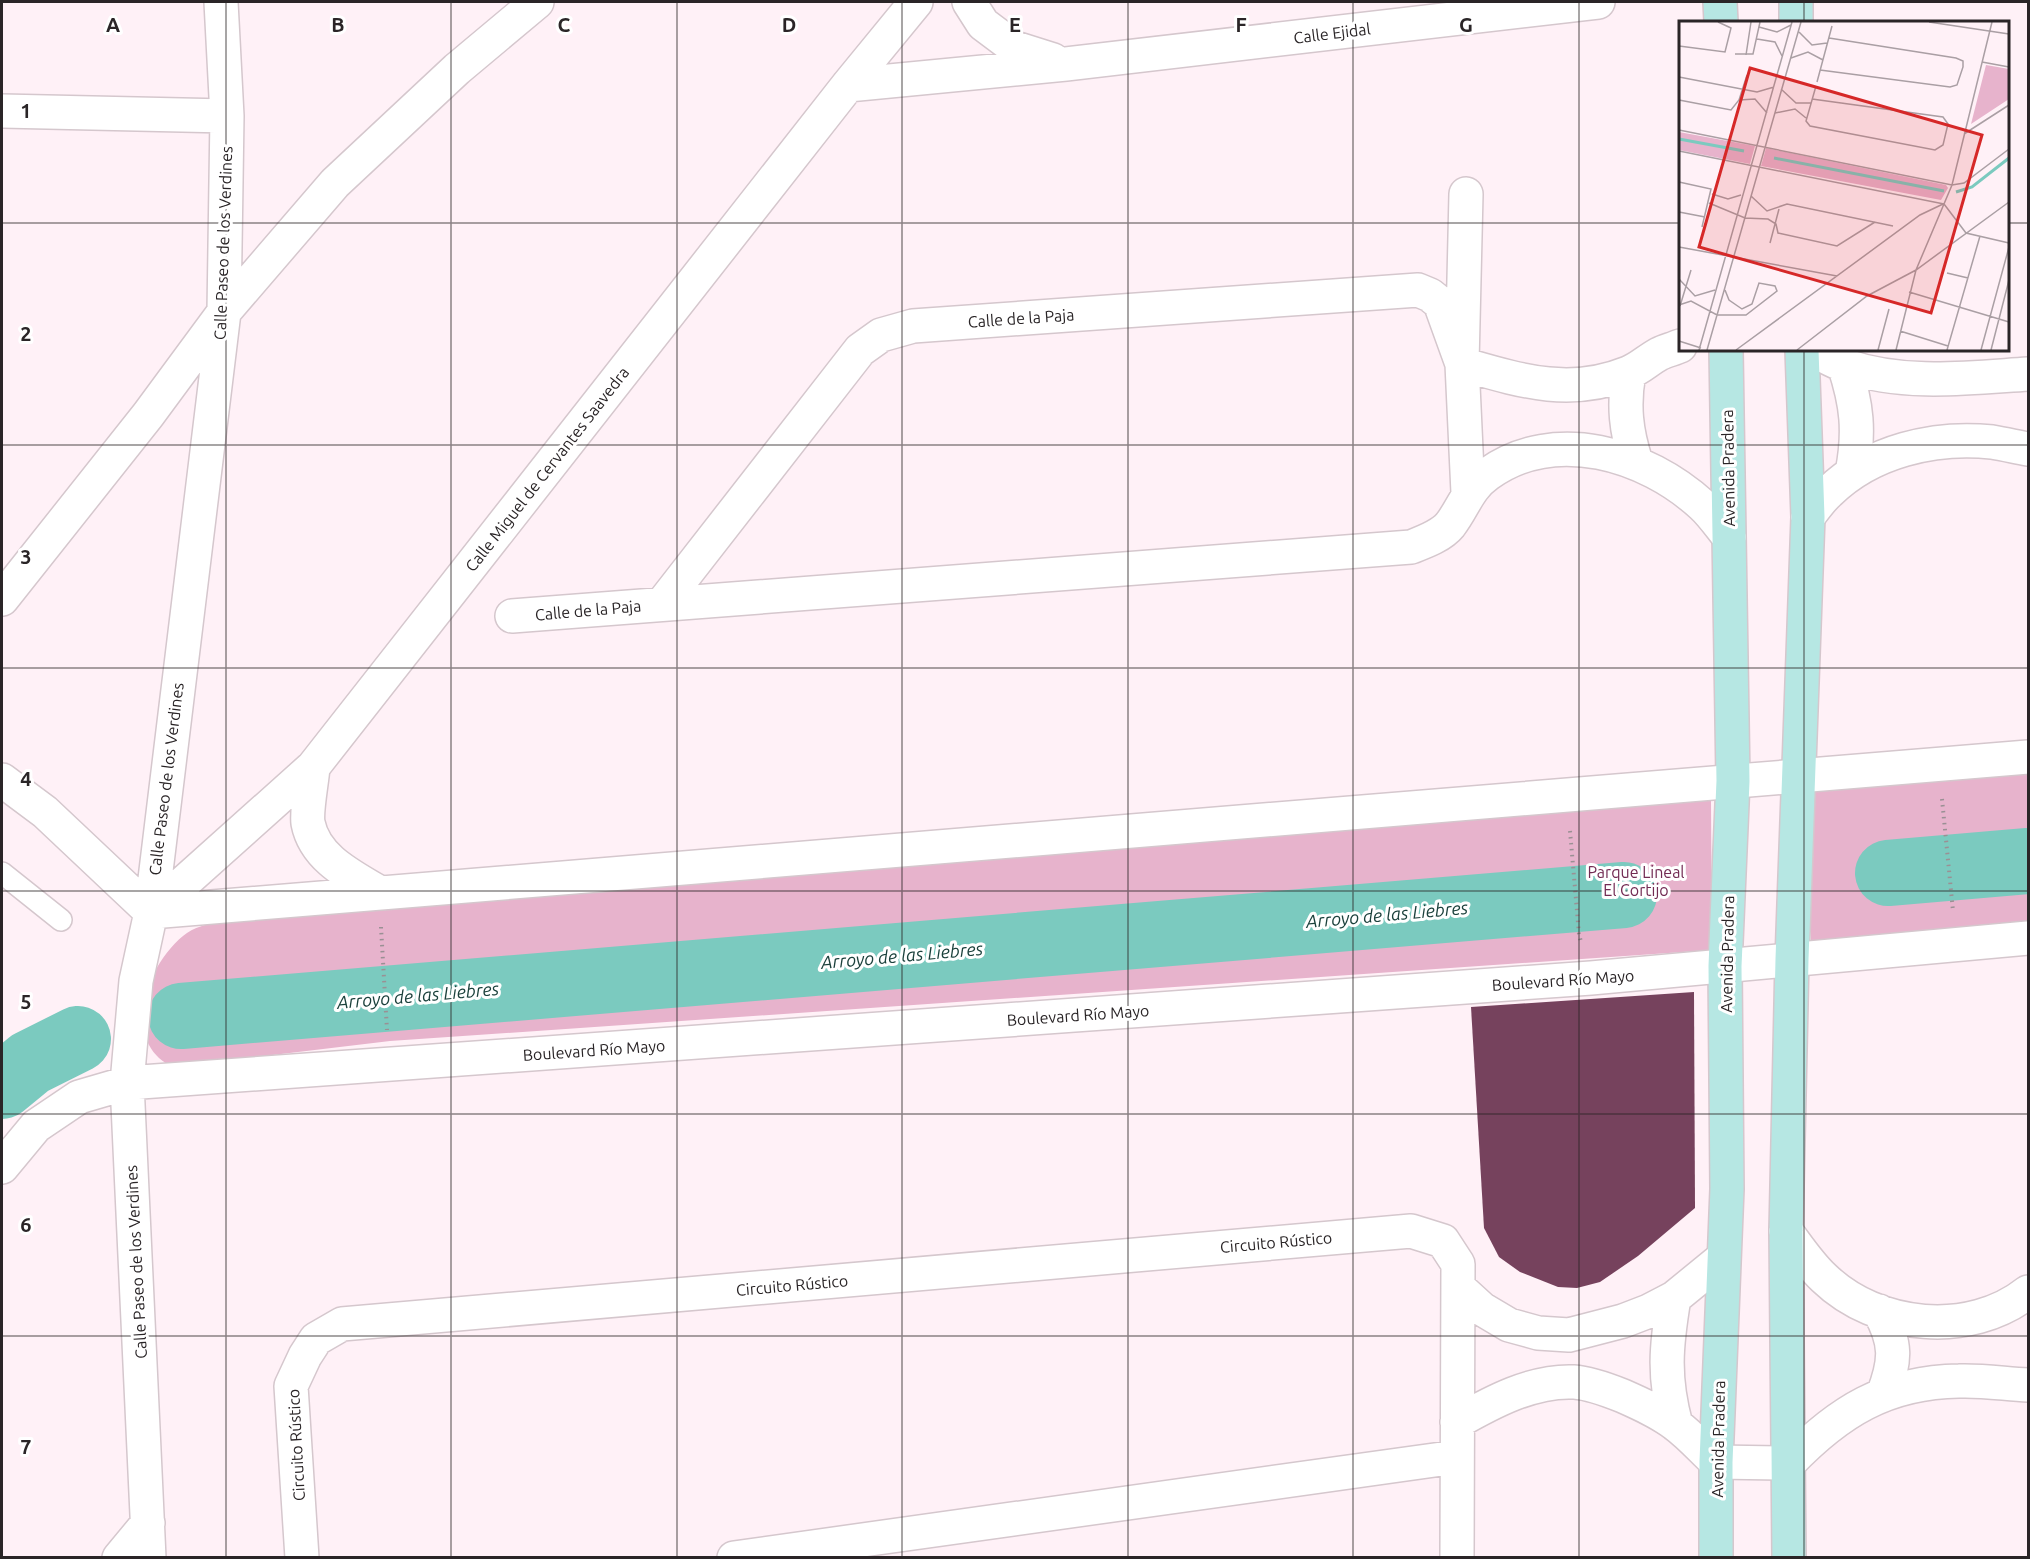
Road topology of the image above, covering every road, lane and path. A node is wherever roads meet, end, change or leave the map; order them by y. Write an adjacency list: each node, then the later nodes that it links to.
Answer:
1 (221, 2): 13 (street, Calle Paseo de los Verdines)
2 (537, 2): 15 (street)
3 (916, 2): 11 (street, Calle Miguel de Cervantes Saavedra)
4 (969, 2): 10 (street, Calle Ejidal)
5 (1599, 2): 10 (street, Calle Ejidal)
6 (1720, 2): 8 (street)
7 (1796, 2): 9 (street)
8 (1721, 21)
9 (1796, 21)
10 (1066, 64): 11 (street, Calle Ejidal)
11 (848, 85): 34 (street, Calle Miguel de Cervantes Saavedra)
12 (2, 111): 13 (street)
13 (227, 116): 15 (street, Calle Paseo de los Verdines)
14 (1466, 194): 20 (street, Calle de la Paja)
15 (224, 312): 30 (street); 43 (street, Calle Paseo de los Verdines)
16 (1679, 346): 22 (street)
17 (1726, 351): 29 (street, Avenida Pradera)
18 (1802, 351): 28 (street)
19 (1814, 351): 21 (street)
20 (1461, 364): 22 (street); 27 (street, Calle de la Paja); 31 (street, Calle de la Paja)
21 (1844, 365): 23 (street); 26 (street)
22 (1629, 373): 25 (street)
23 (2028, 374)
24 (2028, 449): 26 (street)
25 (1636, 462): 27 (street, Calle de la Paja); 29 (street, Calle de la Paja)
26 (1852, 472): 28 (street)
27 (1468, 493): 31 (street, Calle de la Paja)
28 (1808, 516): 35 (street)
29 (1729, 537): 37 (street, Avenida Pradera)
30 (2, 599)
31 (663, 603): 32 (street, Calle de la Paja)
32 (512, 616)
33 (2028, 757): 35 (street)
34 (313, 767): 41 (street); 43 (street, Calle Miguel de Cervantes Saavedra)
35 (1798, 776): 37 (street); 48 (street)
36 (2, 780): 43 (street)
37 (1733, 781): 41 (street); 49 (street, Avenida Pradera)
38 (1942, 801): 42 (path)
39 (1570, 837): 46 (path)
40 (2, 873): 44 (lane)
41 (380, 893): 43 (street)
42 (1953, 909)
43 (151, 912): 51 (street, Calle Paseo de los Verdines)
44 (61, 920)
45 (381, 933): 50 (path)
46 (1579, 934)
47 (2028, 938): 48 (street, Boulevard Río Mayo)
48 (1792, 959): 49 (street, Boulevard Río Mayo); 53 (street)
49 (1725, 966): 51 (street, Boulevard Río Mayo); 54 (street, Avenida Pradera)
50 (385, 1024)
51 (127, 1083): 52 (street, Boulevard Río Mayo); 66 (street, Calle Paseo de los Verdines)
52 (2, 1167)
53 (1786, 1231): 58 (street); 65 (street)
54 (1723, 1258): 57 (street); 64 (street, Avenida Pradera)
55 (1459, 1288): 57 (street); 61 (street, Circuito Rústico); 69 (street, Circuito Rústico)
56 (2028, 1292): 58 (street)
57 (1674, 1298): 62 (street)
58 (1879, 1311): 60 (street)
59 (2028, 1385): 60 (street)
60 (1883, 1395): 65 (street)
61 (1457, 1422): 62 (street); 63 (street, Circuito Rústico)
62 (1676, 1425): 64 (street)
63 (1456, 1456): 70 (street); 71 (street, Circuito Rústico)
64 (1716, 1462): 65 (street); 72 (street, Avenida Pradera)
65 (1789, 1463): 73 (street)
66 (148, 1523): 67 (street); 68 (street, Calle Paseo de los Verdines)
67 (119, 1557)
68 (149, 1557)
69 (302, 1557)
70 (734, 1557)
71 (1457, 1557)
72 (1716, 1557)
73 (1789, 1557)

